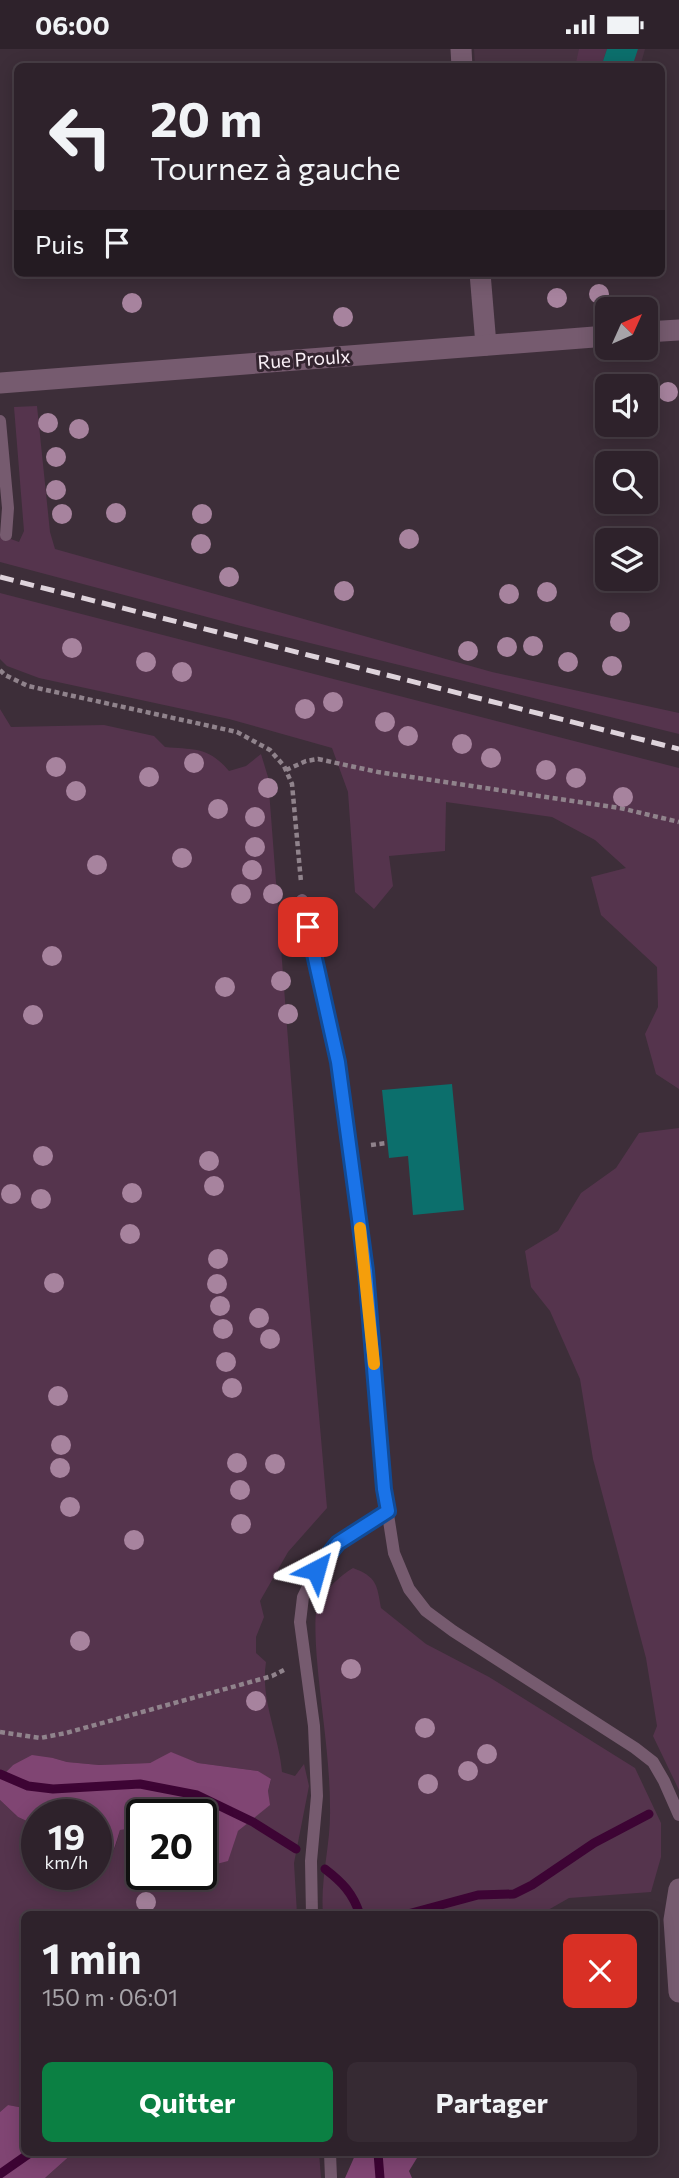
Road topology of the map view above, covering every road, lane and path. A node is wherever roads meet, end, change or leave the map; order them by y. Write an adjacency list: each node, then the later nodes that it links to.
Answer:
1 (480, 277): 5 (street)
2 (679, 330): 3 (street)
3 (658, 331)
4 (595, 336): 5 (street, Rue Proulx)
5 (486, 345): 6 (street, Rue Proulx)
6 (0, 383)
7 (0, 421): 8 (lane)
8 (6, 535)
9 (0, 670): 10 (path)
10 (286, 770): 11 (path); 12 (path)
11 (679, 822)
12 (302, 900): 13 (lane)
13 (388, 1511): 14 (lane); 16 (lane)
14 (306, 1664): 15 (path); 18 (lane)
15 (0, 1732)
16 (679, 1815)
17 (679, 1889): 19 (street)
18 (312, 1911)
19 (679, 1992)
20 (330, 2156): 21 (lane)
21 (331, 2178)

